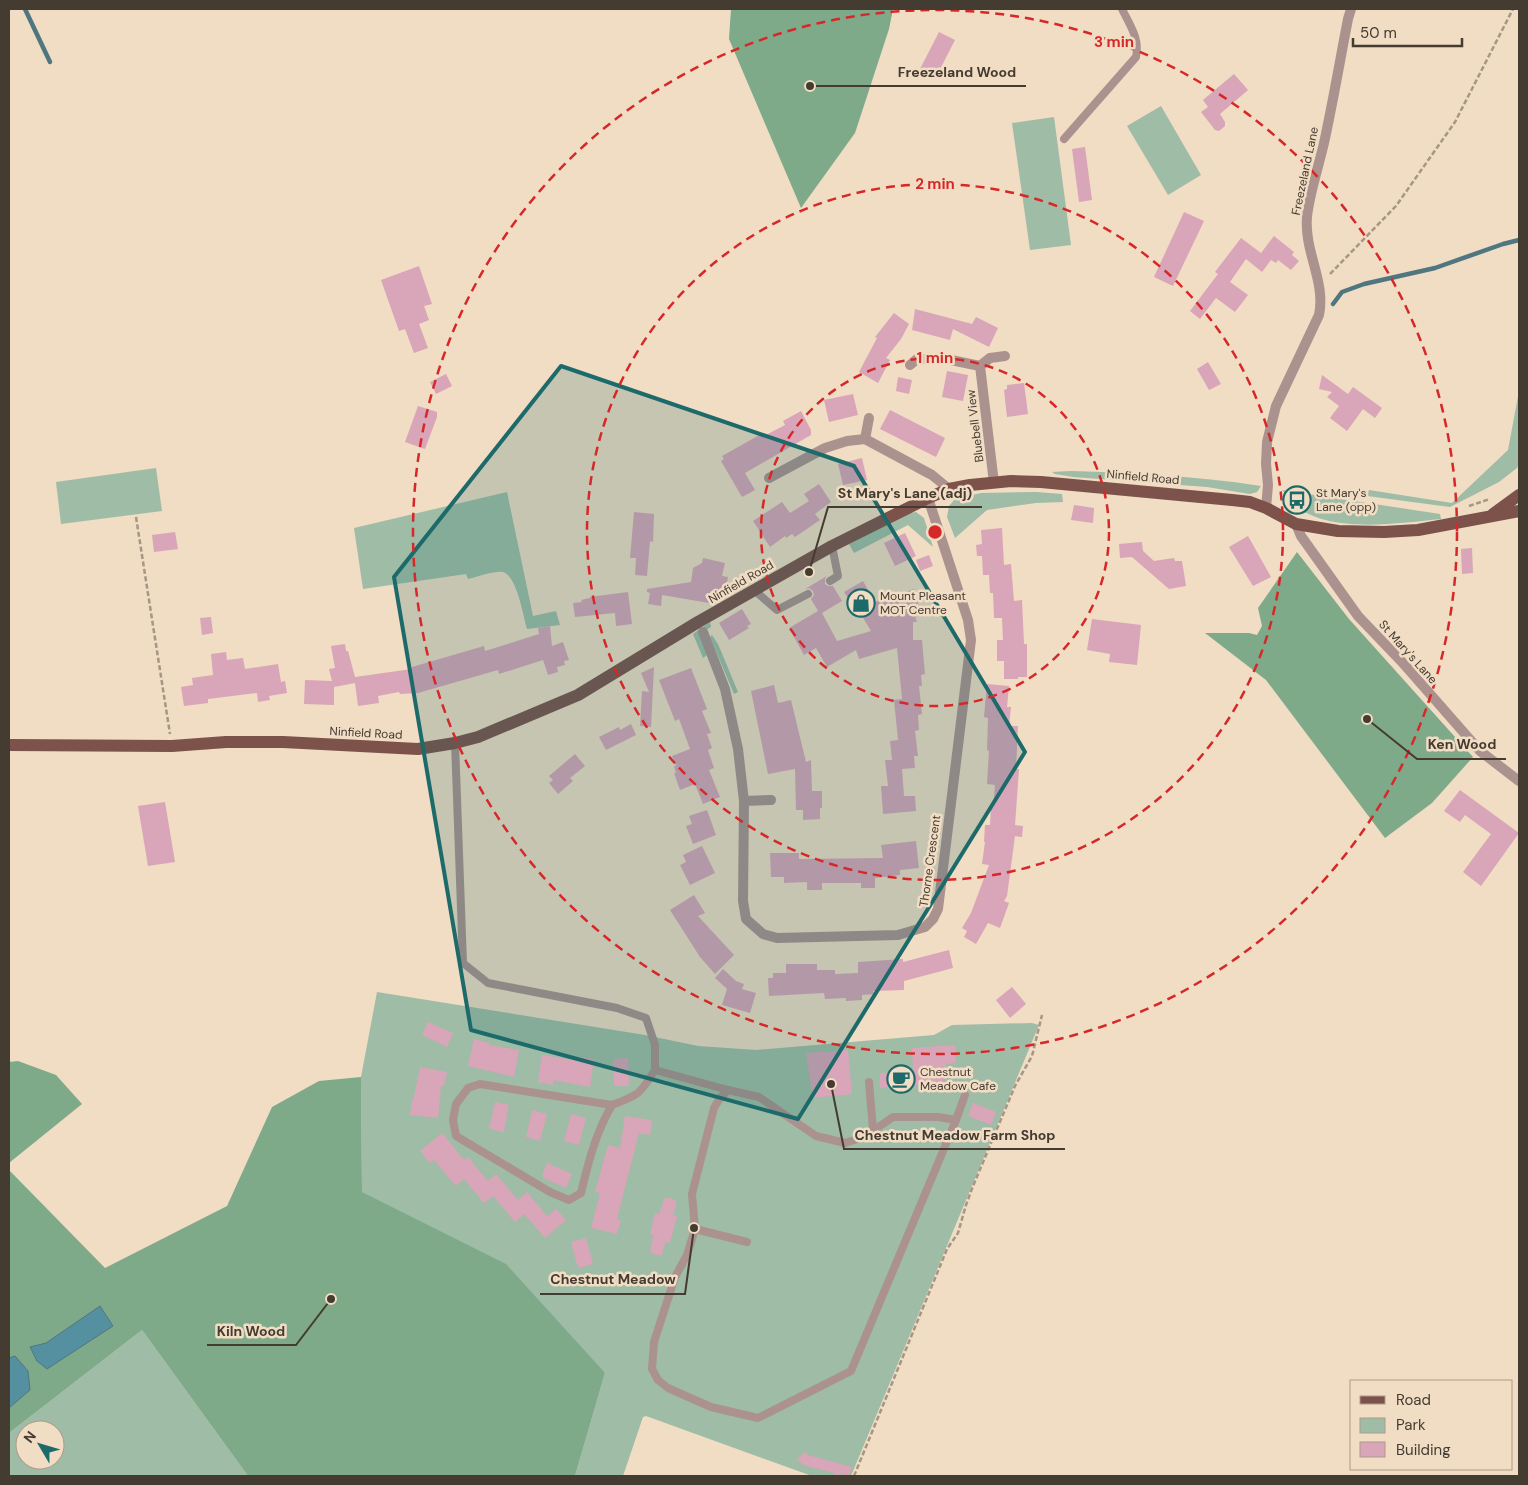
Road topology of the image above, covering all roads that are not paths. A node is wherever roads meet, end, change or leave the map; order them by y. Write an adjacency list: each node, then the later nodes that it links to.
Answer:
1 (1122, 9): 3 (lane)
2 (1352, 9): 14 (street, Freezeland Lane)
3 (1064, 139)
4 (1005, 356): 6 (street)
5 (910, 365): 6 (street)
6 (980, 366): 10 (street, Bluebell View)
7 (869, 418): 8 (street)
8 (864, 439): 9 (street); 11 (street)
9 (768, 478)
10 (994, 483): 11 (main road, Ninfield Road); 14 (main road, Ninfield Road)
11 (949, 489): 13 (main road, Ninfield Road)
12 (1519, 494): 16 (main road, Ninfield Road)
13 (928, 498): 18 (main road, Ninfield Road); 27 (street, Thorne Crescent)
14 (1266, 508): 17 (main road, Ninfield Road)
15 (1519, 511): 16 (main road, Ninfield Road)
16 (1491, 516): 17 (main road, Ninfield Road)
17 (1296, 524): 25 (street, St Mary's Lane)
18 (832, 546): 19 (lane); 20 (main road, Ninfield Road)
19 (830, 581)
20 (754, 590): 21 (lane); 23 (main road, Ninfield Road)
21 (808, 594)
22 (703, 632): 27 (street, Thorne Crescent)
23 (455, 743): 24 (main road, Ninfield Road); 28 (lane)
24 (9, 745)
25 (1519, 782)
26 (771, 800): 27 (street)
27 (744, 801)
28 (655, 1070): 30 (lane); 32 (lane)
29 (869, 1082): 34 (lane)
30 (728, 1090): 34 (lane); 35 (lane)
31 (965, 1094): 33 (lane)
32 (612, 1105): 32 (lane)
33 (956, 1120): 34 (lane); 35 (lane)
34 (874, 1130)
35 (695, 1229): 36 (lane)
36 (747, 1242)

